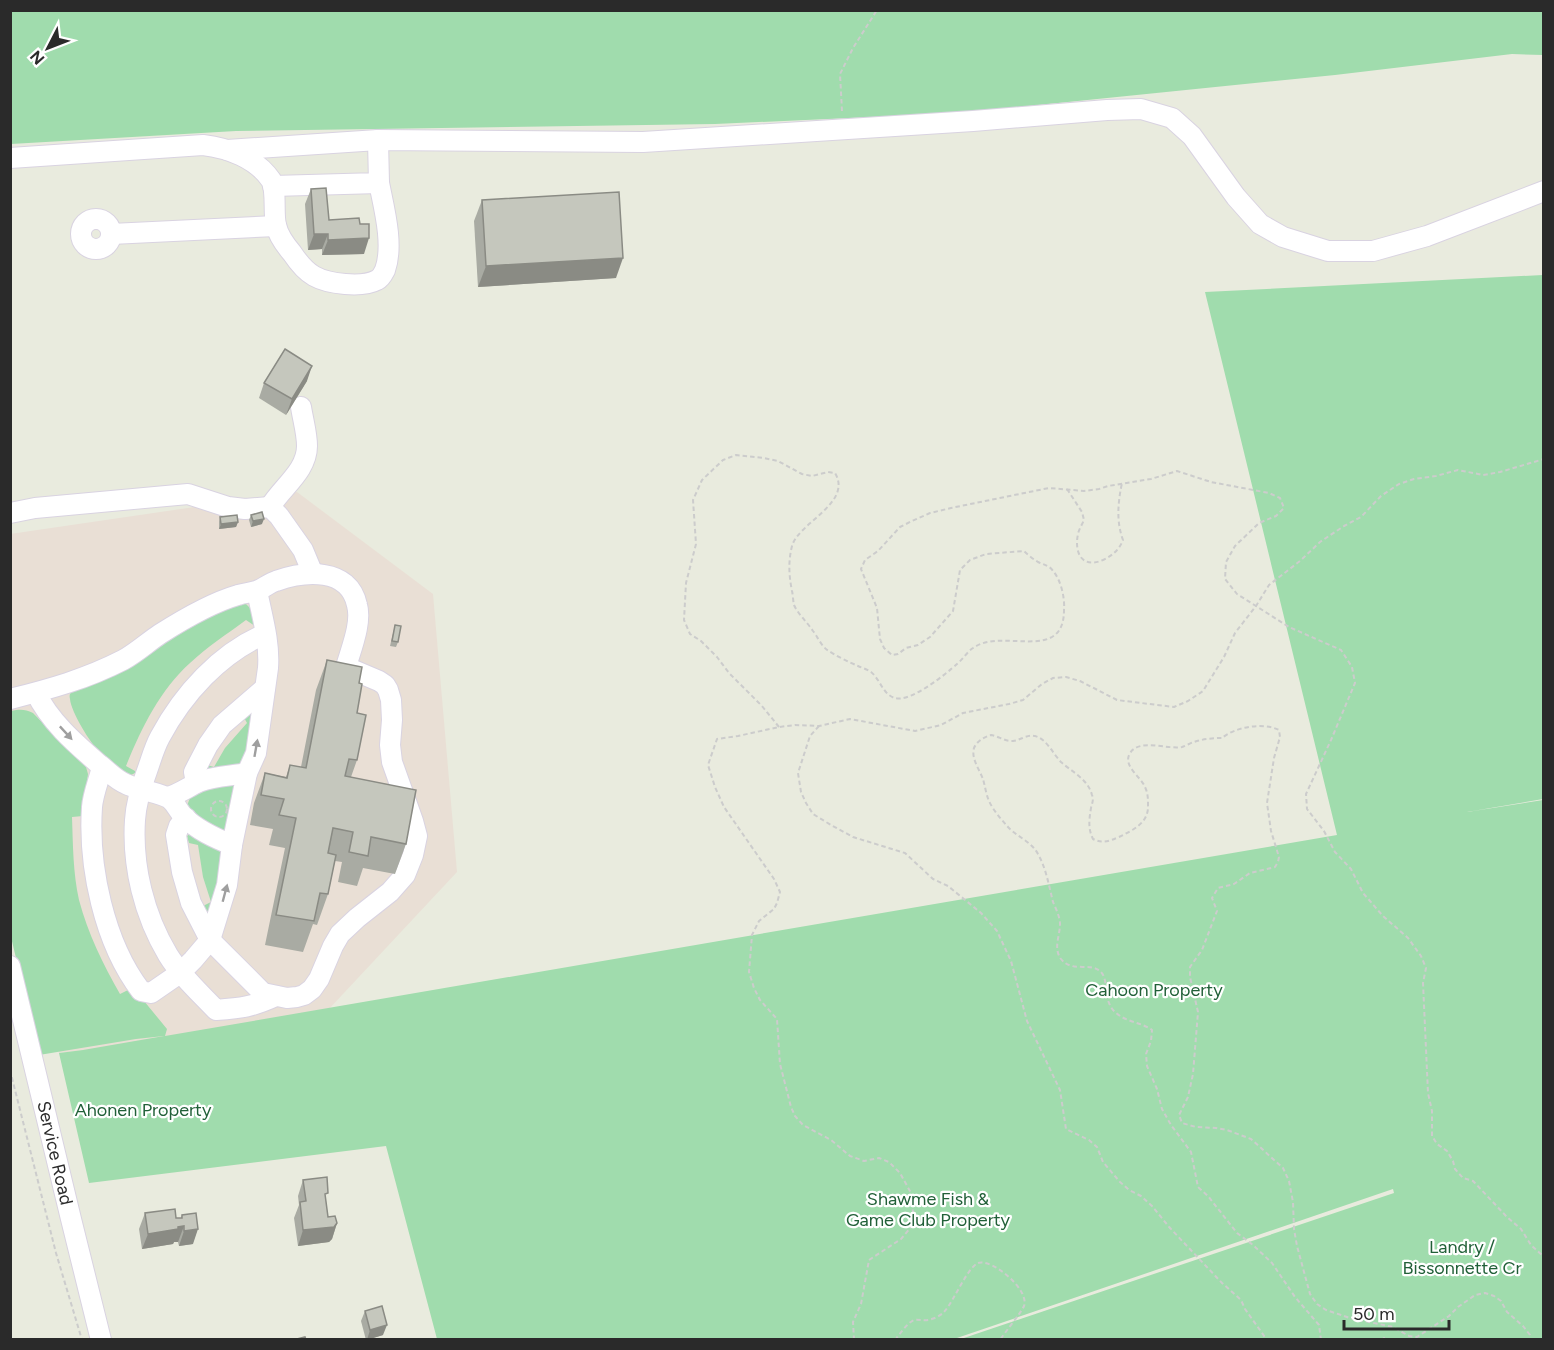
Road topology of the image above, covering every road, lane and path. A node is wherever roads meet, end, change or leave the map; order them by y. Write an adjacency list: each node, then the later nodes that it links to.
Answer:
1 (877, 10): 2 (path)
2 (843, 129): 3 (street); 8 (street)
3 (378, 140): 4 (street); 6 (street)
4 (226, 150): 5 (street); 7 (street)
5 (10, 158)
6 (379, 183): 7 (street); 9 (street)
7 (273, 186): 9 (street)
8 (1544, 191)
9 (276, 226): 10 (street)
10 (111, 234)
11 (301, 407): 15 (street)
12 (1544, 459): 19 (path)
13 (1122, 483): 14 (path); 14 (path); 19 (path)
14 (1067, 489): 25 (path)
15 (270, 507): 16 (street); 17 (street)
16 (10, 513)
17 (313, 574): 18 (street); 37 (street)
18 (257, 591): 20 (street); 22 (street)
19 (1256, 606): 24 (path); 39 (path)
20 (265, 634): 21 (street); 29 (street)
21 (265, 688): 27 (street, one-way to 21); 28 (street)
22 (36, 693): 23 (street); 26 (street, one-way to 26)
23 (10, 699)
24 (819, 726): 25 (path); 47 (path)
25 (779, 727): 42 (path)
26 (102, 767): 29 (street); 36 (street)
27 (247, 773): 28 (street); 33 (street)
28 (196, 783): 30 (street)
29 (141, 790): 30 (street); 36 (street)
30 (168, 797): 32 (street)
31 (225, 803): 31 (path)
32 (186, 819): 33 (street); 34 (street)
33 (232, 845): 34 (street, one-way to 33)
34 (210, 940): 36 (street); 37 (street)
35 (10, 966): 41 (street, Service Road)
36 (180, 973): 37 (street)
37 (276, 996)
38 (10, 1070): 40 (path)
39 (1544, 1257)
40 (82, 1340)
41 (101, 1340)
42 (854, 1340)
43 (895, 1340): 44 (path)
44 (1000, 1340)
45 (1098, 1340): 46 (path)
46 (1113, 1340)
47 (1267, 1340)
48 (1321, 1340): 51 (path)
49 (1381, 1340): 50 (path)
50 (1387, 1340)
51 (1530, 1340)

